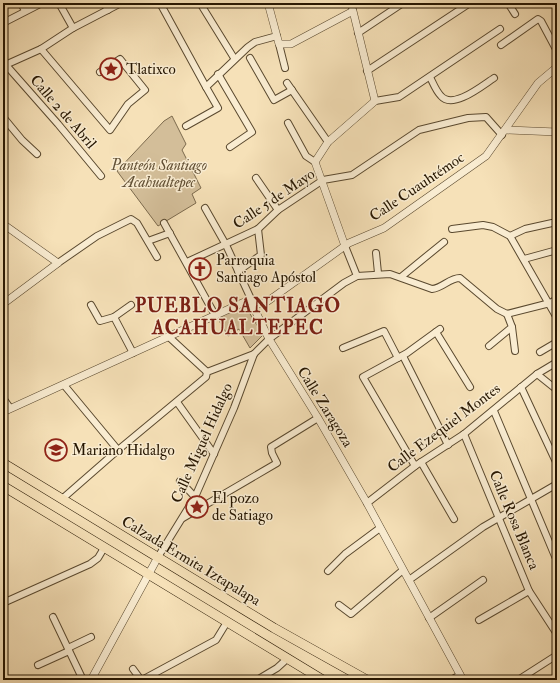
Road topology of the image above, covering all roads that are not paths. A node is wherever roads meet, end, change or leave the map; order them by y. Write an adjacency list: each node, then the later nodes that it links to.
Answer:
1 (21, 3): 14 (street)
2 (42, 3): 14 (street)
3 (59, 3): 18 (street)
4 (104, 3): 13 (street)
5 (121, 3): 13 (street)
6 (160, 3): 37 (street)
7 (200, 3): 26 (street)
8 (268, 3): 21 (street)
9 (351, 3): 15 (street)
10 (403, 3): 20 (street)
11 (470, 3): 32 (street)
12 (508, 3): 16 (street)
13 (108, 10): 18 (street)
14 (26, 11): 17 (street)
15 (353, 11): 20 (street); 22 (street)
16 (515, 14)
17 (3, 23)
18 (73, 28): 24 (street)
19 (500, 29): 34 (street)
20 (358, 33): 32 (street)
21 (277, 36): 22 (street); 26 (street)
22 (279, 44): 30 (street)
23 (501, 44): 25 (street)
24 (41, 49): 28 (street); 31 (street)
25 (557, 50)
26 (234, 58): 33 (street)
27 (250, 58): 38 (street)
28 (4, 66): 49 (street, Calle 2 de Abril)
29 (557, 67): 43 (street, Calle Cuauhtémoc)
30 (285, 68)
31 (100, 72)
32 (367, 72): 39 (street)
33 (218, 74): 37 (street); 46 (street)
34 (430, 77): 35 (street); 39 (street)
35 (494, 78)
36 (287, 83): 38 (street)
37 (206, 87): 42 (street)
38 (292, 90): 45 (street)
39 (375, 101): 45 (street, Calle 5 de Mayo)
40 (3, 117): 47 (street)
41 (288, 123): 48 (street)
42 (186, 126)
43 (504, 132): 44 (street); 51 (street, Calle 5 de Mayo); 64 (street, Calle Cuauhtémoc)
44 (557, 132)
45 (328, 142): 48 (street, Calle 5 de Mayo)
46 (230, 147)
47 (37, 154)
48 (315, 162): 51 (street)
49 (101, 176)
50 (256, 178): 53 (street)
51 (323, 180): 53 (street, Calle 5 de Mayo); 64 (street)
52 (205, 208): 63 (street, Calle Zaragoza)
53 (278, 210): 57 (street, Calle 5 de Mayo)
54 (164, 223): 59 (street)
55 (552, 223): 60 (street)
56 (3, 224): 70 (street)
57 (258, 229): 63 (street, Calle 5 de Mayo); 71 (street)
58 (452, 229): 60 (street)
59 (170, 233): 61 (street); 69 (street)
60 (510, 236): 68 (street)
61 (148, 241): 67 (street); 70 (street)
62 (444, 242): 74 (street)
63 (226, 245): 69 (street, Calle 5 de Mayo); 71 (street, Calle Zaragoza)
64 (345, 246): 73 (street); 76 (street, Calle Cuauhtémoc)
65 (557, 250): 68 (street)
66 (376, 253): 72 (street)
67 (157, 257)
68 (524, 259): 77 (street)
69 (187, 262): 82 (street)
70 (58, 263): 78 (street)
71 (238, 271): 76 (street, Calle Zaragoza)
72 (378, 273): 73 (street); 74 (street)
73 (357, 276): 87 (street, Calle Miguel Hidalgo)
74 (401, 276): 81 (street)
75 (557, 299): 77 (street)
76 (252, 302): 82 (street, Calle Cuauhtémoc); 87 (street, Calle Zaragoza)
77 (550, 303): 81 (street); 84 (street)
78 (3, 304)
79 (91, 305): 83 (street)
80 (131, 305): 83 (street)
81 (507, 314): 85 (street)
82 (215, 315): 86 (street, Calle Cuauhtémoc)
83 (114, 317): 92 (street)
84 (557, 318)
85 (512, 328): 89 (street); 91 (street)
86 (169, 337): 92 (street, Calle Cuauhtémoc); 97 (street)
87 (268, 340): 94 (street, Calle Miguel Hidalgo); 108 (street, Calle Zaragoza)
88 (557, 342): 93 (street)
89 (488, 346)
90 (343, 348): 95 (street)
91 (514, 351)
92 (133, 352): 99 (street, Calle Cuauhtémoc)
93 (540, 352)
94 (254, 354): 97 (street); 112 (street, Calle Miguel Hidalgo)
95 (400, 357): 100 (street); 110 (street); 114 (street)
96 (557, 362): 98 (street, Calle Ezequiel Montes)
97 (207, 372): 104 (street)
98 (537, 374): 101 (street, Calle Ezequiel Montes); 102 (street)
99 (64, 385): 105 (street, Calle Cuauhtémoc); 111 (street)
100 (470, 387)
101 (521, 387): 106 (street, Calle Ezequiel Montes); 115 (street)
102 (557, 390)
103 (3, 398): 105 (street)
104 (177, 402): 111 (street); 112 (street)
105 (10, 408): 107 (street, Calle Cuauhtémoc)
106 (494, 411): 109 (street, Calle Ezequiel Montes); 121 (street)
107 (3, 412)
108 (318, 418): 122 (street, Calle Zaragoza); 123 (street)
109 (464, 434): 110 (street, Calle Ezequiel Montes); 124 (street, Calle Rosa Blanca)
110 (448, 445): 114 (street, Calle Ezequiel Montes)
111 (118, 450): 120 (street)
112 (214, 454): 119 (street, Calle Miguel Hidalgo)
113 (3, 463): 120 (main road, Calzada Ermita Iztapalapa)
114 (418, 464): 122 (street, Calle Ezequiel Montes); 125 (street)
115 (557, 464)
116 (180, 481): 119 (street)
117 (557, 484): 121 (street)
118 (3, 486): 127 (main road)
119 (195, 497): 123 (street, Calle Miguel Hidalgo)
120 (62, 499): 128 (main road, Calzada Ermita Iztapalapa)
121 (532, 499): 124 (street); 129 (street)
122 (367, 503): 126 (street, Calle Zaragoza)
123 (183, 518): 128 (street, Calle Miguel Hidalgo)
124 (499, 518): 133 (street); 135 (street, Calle Rosa Blanca)
125 (454, 519)
126 (380, 528): 130 (street, Calle Zaragoza); 131 (street)
127 (104, 548): 132 (main road); 136 (street)
128 (158, 557): 132 (street); 155 (main road, Calzada Ermita Iztapalapa)
129 (557, 561)
130 (403, 570): 133 (street, Calle Zaragoza); 137 (street)
131 (328, 571)
132 (149, 576): 141 (main road); 151 (street)
133 (409, 580): 139 (street, Calle Zaragoza)
134 (482, 580): 139 (street)
135 (529, 591): 140 (street); 142 (street, Calle Rosa Blanca)
136 (3, 603)
137 (339, 605)
138 (53, 617): 144 (street)
139 (429, 618): 149 (street, Calle Zaragoza)
140 (479, 620)
141 (227, 622): 146 (main road); 152 (street)
142 (557, 634)
143 (91, 637): 144 (street)
144 (68, 650): 147 (street); 150 (street)
145 (557, 655): 157 (street)
146 (288, 658): 153 (street); 154 (main road)
147 (38, 665)
148 (133, 668): 152 (street)
149 (462, 677): 156 (street)
150 (82, 680)
151 (91, 680)
152 (142, 680)
153 (257, 680)
154 (323, 680)
155 (367, 680)
156 (451, 680)
157 (518, 680)

